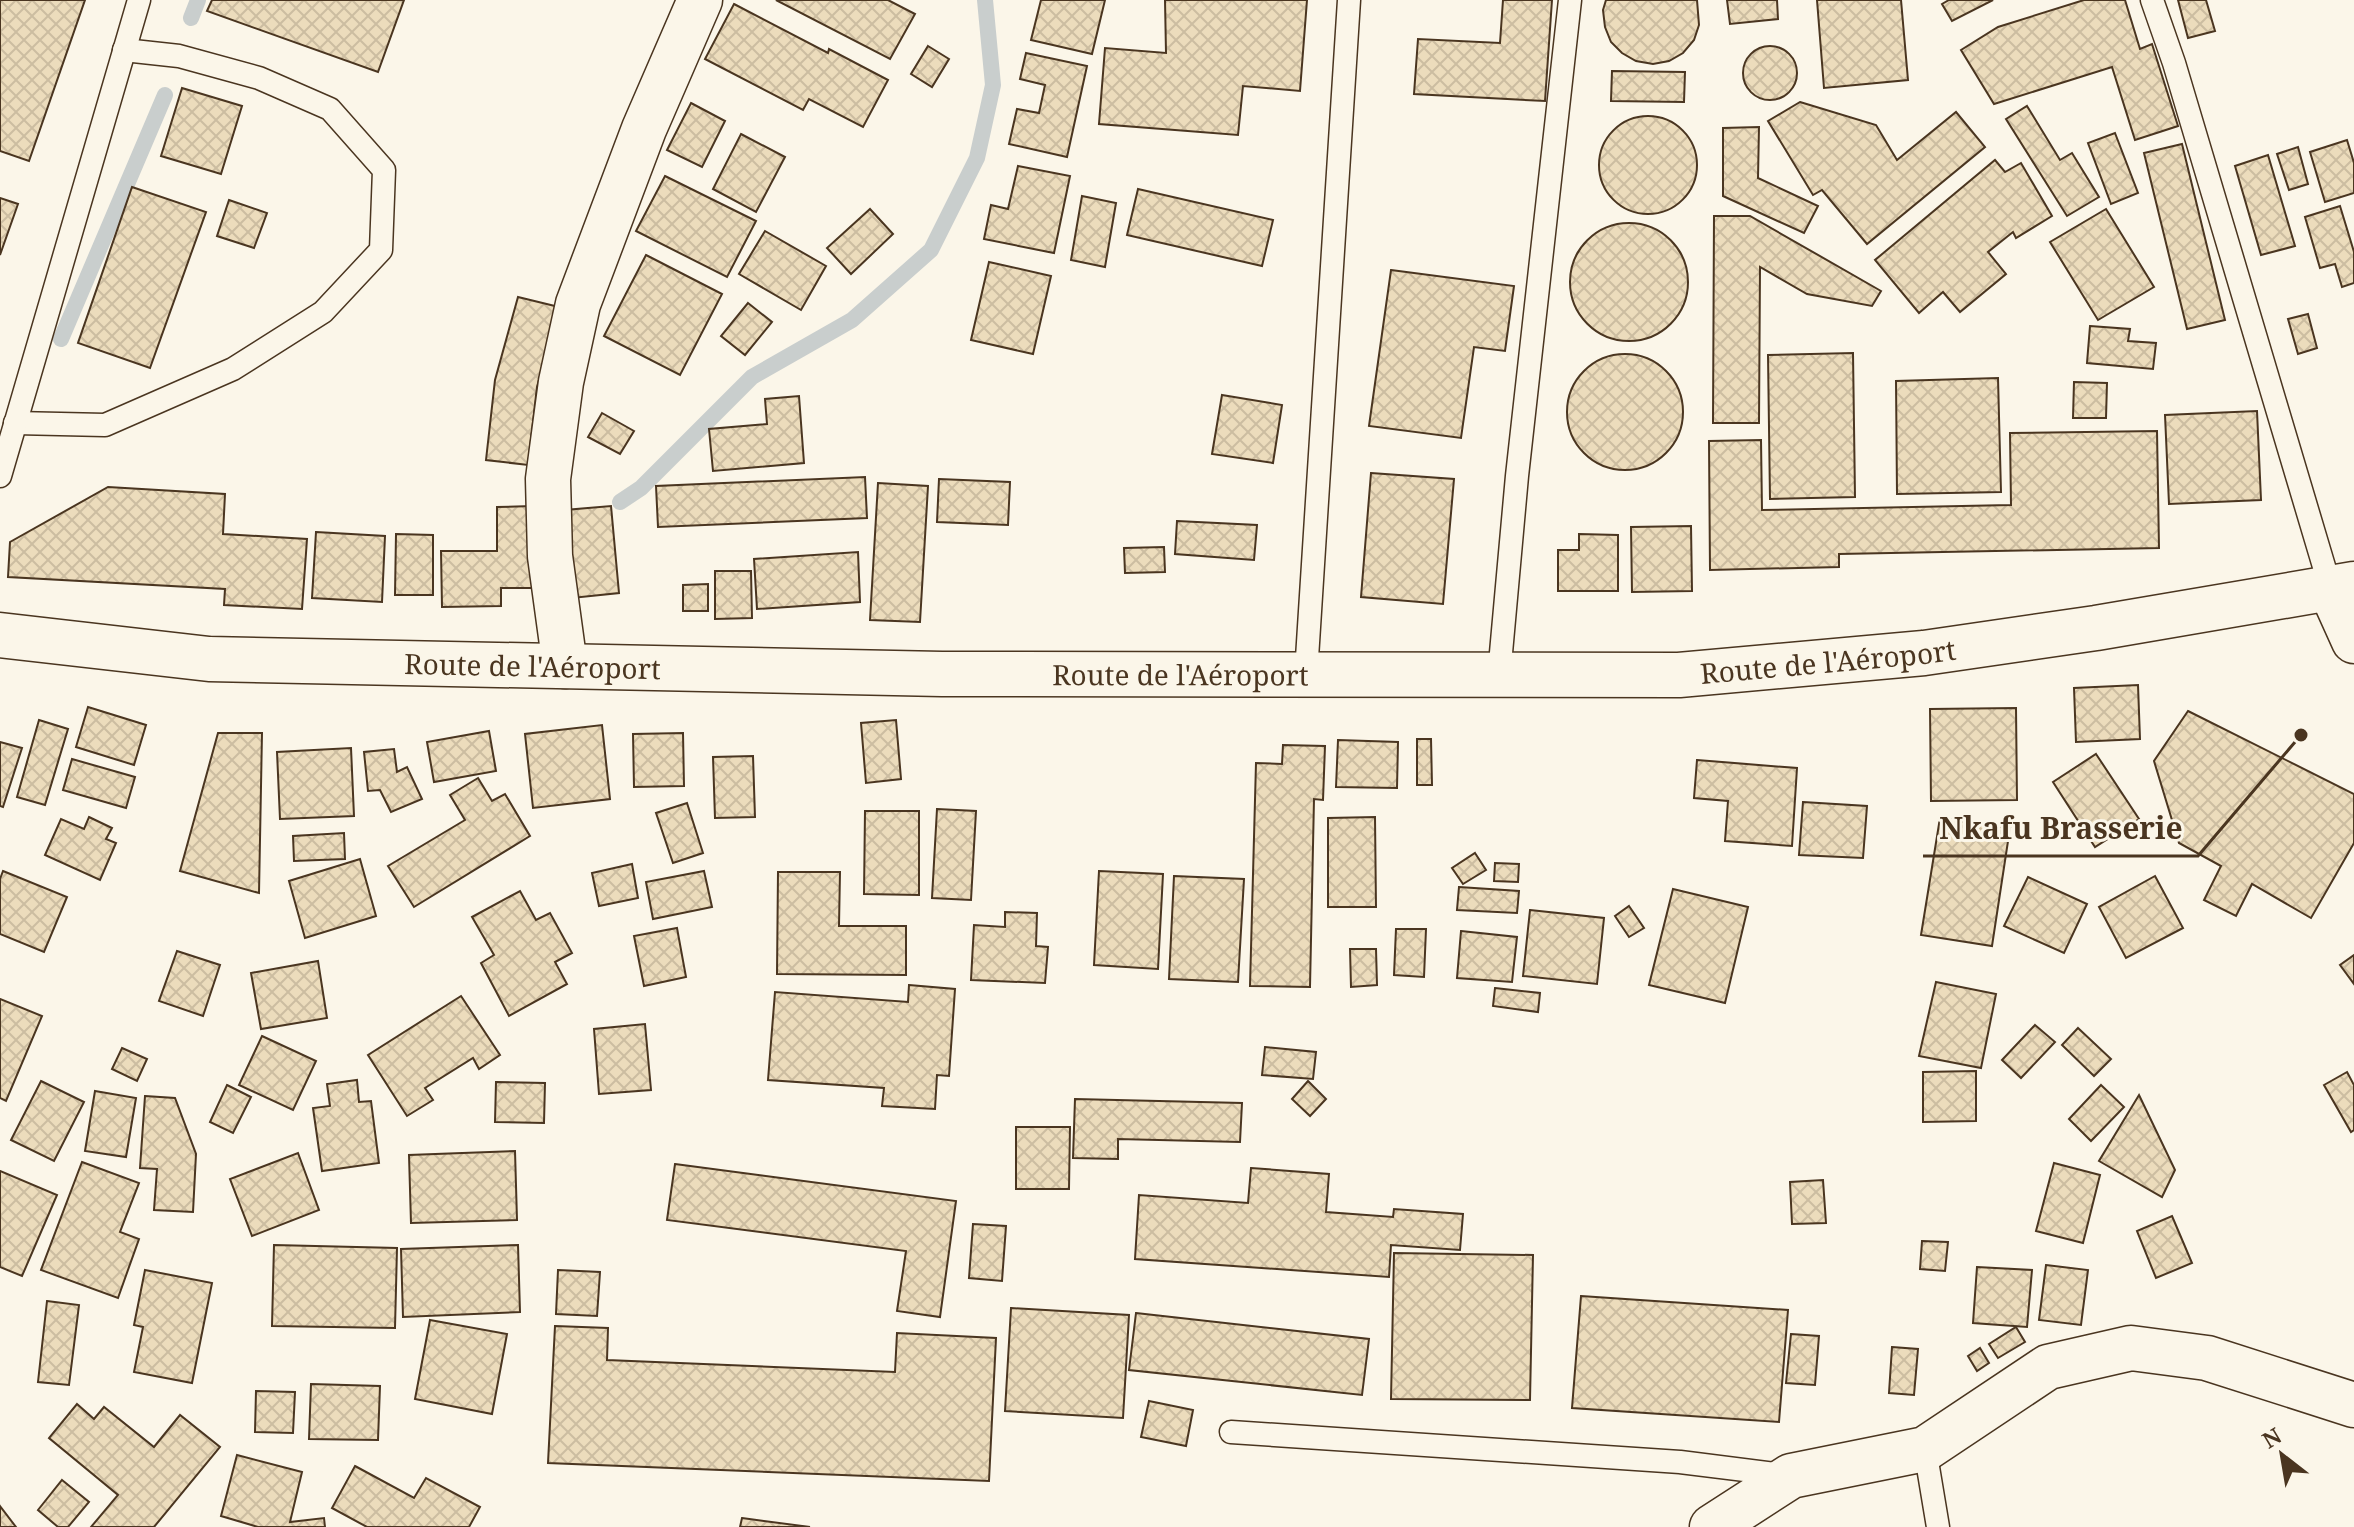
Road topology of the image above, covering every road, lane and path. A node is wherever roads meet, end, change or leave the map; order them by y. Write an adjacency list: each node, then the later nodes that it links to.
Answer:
1 (139, 0): 7 (lane)
2 (677, 0): 8 (lane)
3 (700, 0): 8 (main road)
4 (1349, 0): 15 (lane)
5 (1570, 0): 16 (lane)
6 (2152, 0): 11 (lane)
7 (124, 50): 9 (lane); 9 (lane)
8 (677, 53): 14 (main road)
9 (15, 423): 10 (lane)
10 (0, 476)
11 (2343, 587): 13 (main road); 16 (main road, Route de l'Aéroport)
12 (0, 635): 14 (main road, Route de l'Aéroport)
13 (2354, 641)
14 (565, 666): 15 (main road, Route de l'Aéroport)
15 (1306, 674): 16 (main road, Route de l'Aéroport)
16 (1499, 675)
17 (2354, 1405): 19 (main road)
18 (1231, 1432): 20 (lane)
19 (1925, 1449): 20 (main road); 22 (lane)
20 (1791, 1476): 21 (main road)
21 (1712, 1527)
22 (1938, 1527)

